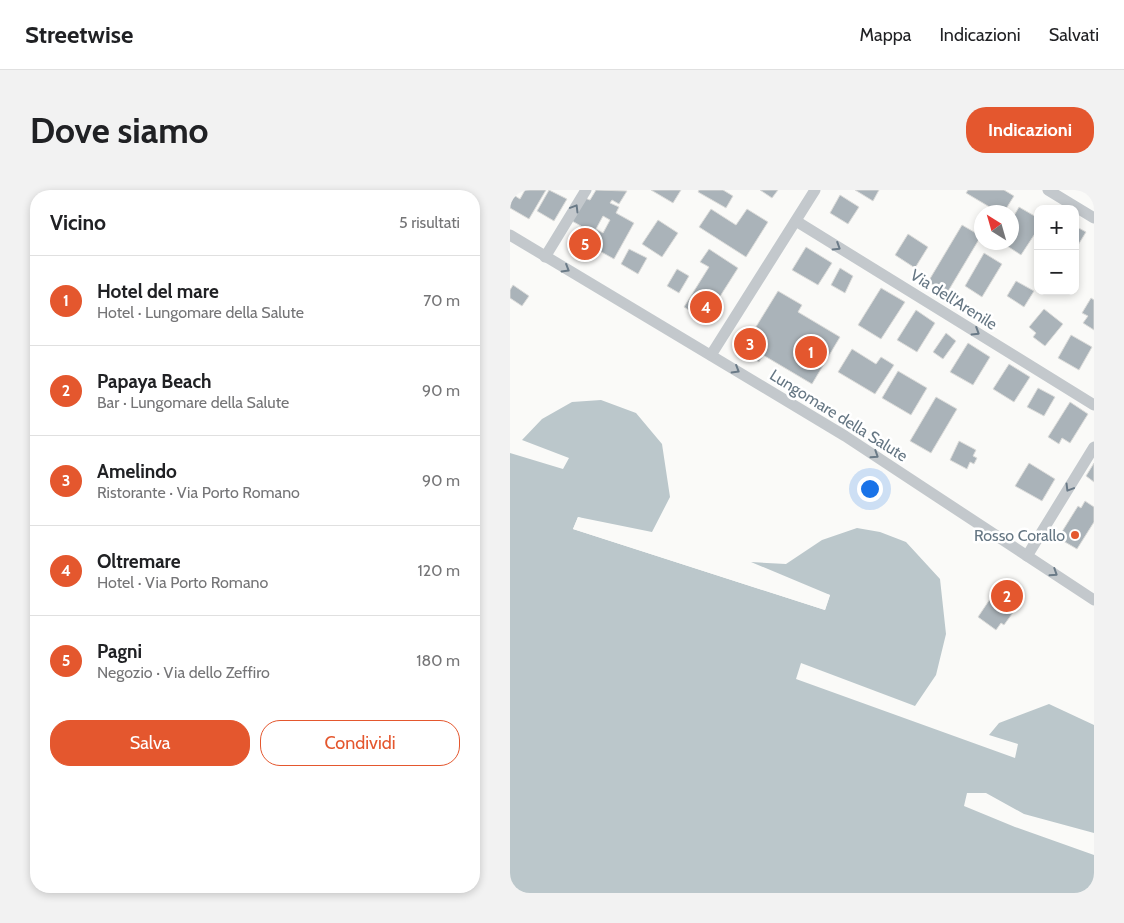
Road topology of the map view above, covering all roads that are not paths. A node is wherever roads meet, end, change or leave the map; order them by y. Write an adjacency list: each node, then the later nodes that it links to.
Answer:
1 (586, 190): 7 (street, one-way to 1)
2 (814, 190): 5 (street)
3 (1048, 190): 4 (street)
4 (1094, 218)
5 (796, 221): 8 (street); 9 (street, Via dell'Arenile, one-way to 9)
6 (510, 234): 7 (street, Lungomare della Salute)
7 (546, 257): 8 (street, Lungomare della Salute, one-way to 8)
8 (711, 355): 11 (street, Lungomare della Salute, one-way to 11)
9 (1094, 405)
10 (1094, 446): 11 (street, one-way to 11)
11 (1027, 556): 12 (street, Lungomare della Salute, one-way to 12)
12 (1094, 600)

